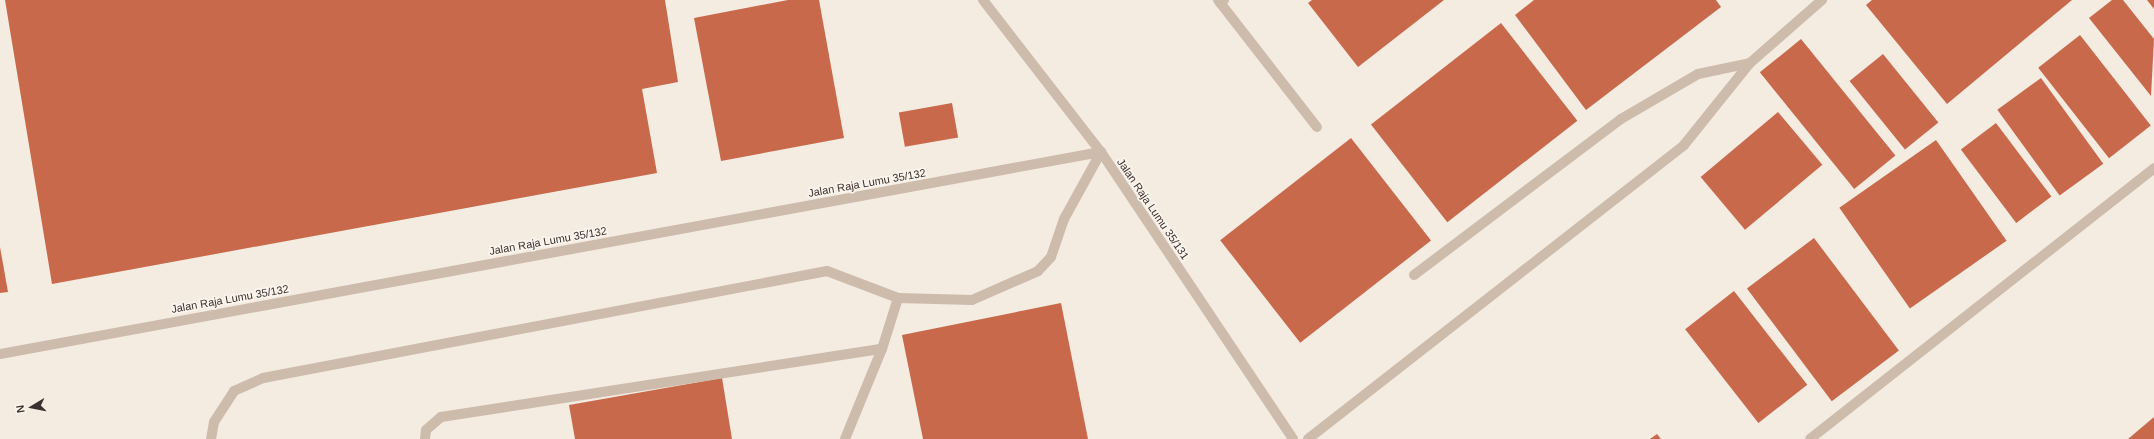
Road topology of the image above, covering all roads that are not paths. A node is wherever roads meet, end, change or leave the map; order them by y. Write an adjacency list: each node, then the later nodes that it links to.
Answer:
1 (983, 0): 6 (street, Jalan Raja Lumu 35/131)
2 (1822, 0): 4 (street)
3 (1221, 1): 5 (street)
4 (1750, 63): 8 (street); 16 (street)
5 (1317, 127)
6 (1101, 152): 9 (street); 11 (street, Jalan Raja Lumu 35/132); 15 (street, Jalan Raja Lumu 35/131)
7 (2154, 168): 17 (street)
8 (1414, 275)
9 (898, 298): 10 (street); 12 (street)
10 (882, 349): 13 (street); 14 (street)
11 (0, 354)
12 (211, 439)
13 (425, 439)
14 (845, 439)
15 (1293, 439)
16 (1308, 439)
17 (1810, 439)

